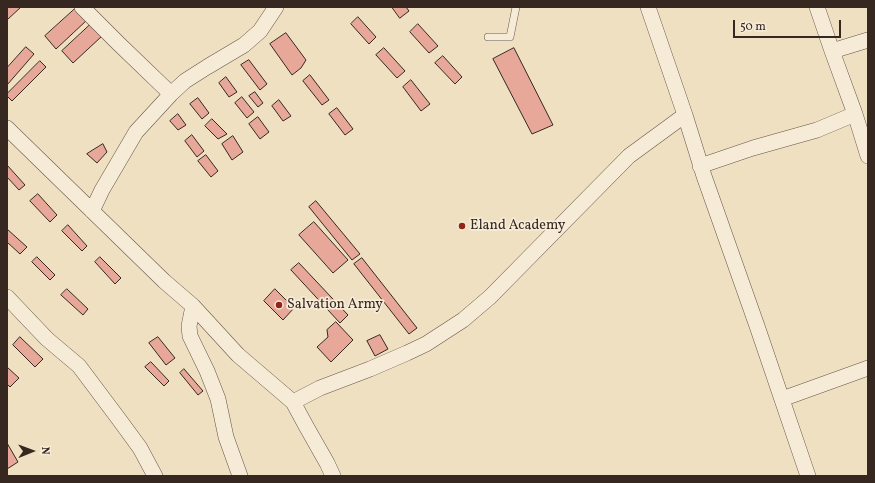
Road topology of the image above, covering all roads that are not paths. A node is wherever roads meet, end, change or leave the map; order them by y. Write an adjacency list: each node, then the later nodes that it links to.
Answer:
1 (82, 7): 9 (street)
2 (276, 7): 9 (street)
3 (516, 7): 6 (lane)
4 (648, 7): 11 (street)
5 (817, 7): 8 (street)
6 (488, 37)
7 (868, 40): 8 (street)
8 (832, 51): 10 (street)
9 (171, 94): 15 (street)
10 (855, 114): 13 (street); 14 (street)
11 (685, 115): 14 (street); 20 (street)
12 (7, 128): 15 (street)
13 (868, 156)
14 (700, 166): 19 (street)
15 (92, 210): 17 (street)
16 (7, 297): 21 (street)
17 (193, 306): 20 (street); 22 (street)
18 (868, 368): 19 (street)
19 (782, 400): 24 (street)
20 (293, 402): 23 (street)
21 (155, 476)
22 (240, 476)
23 (333, 476)
24 (808, 476)

